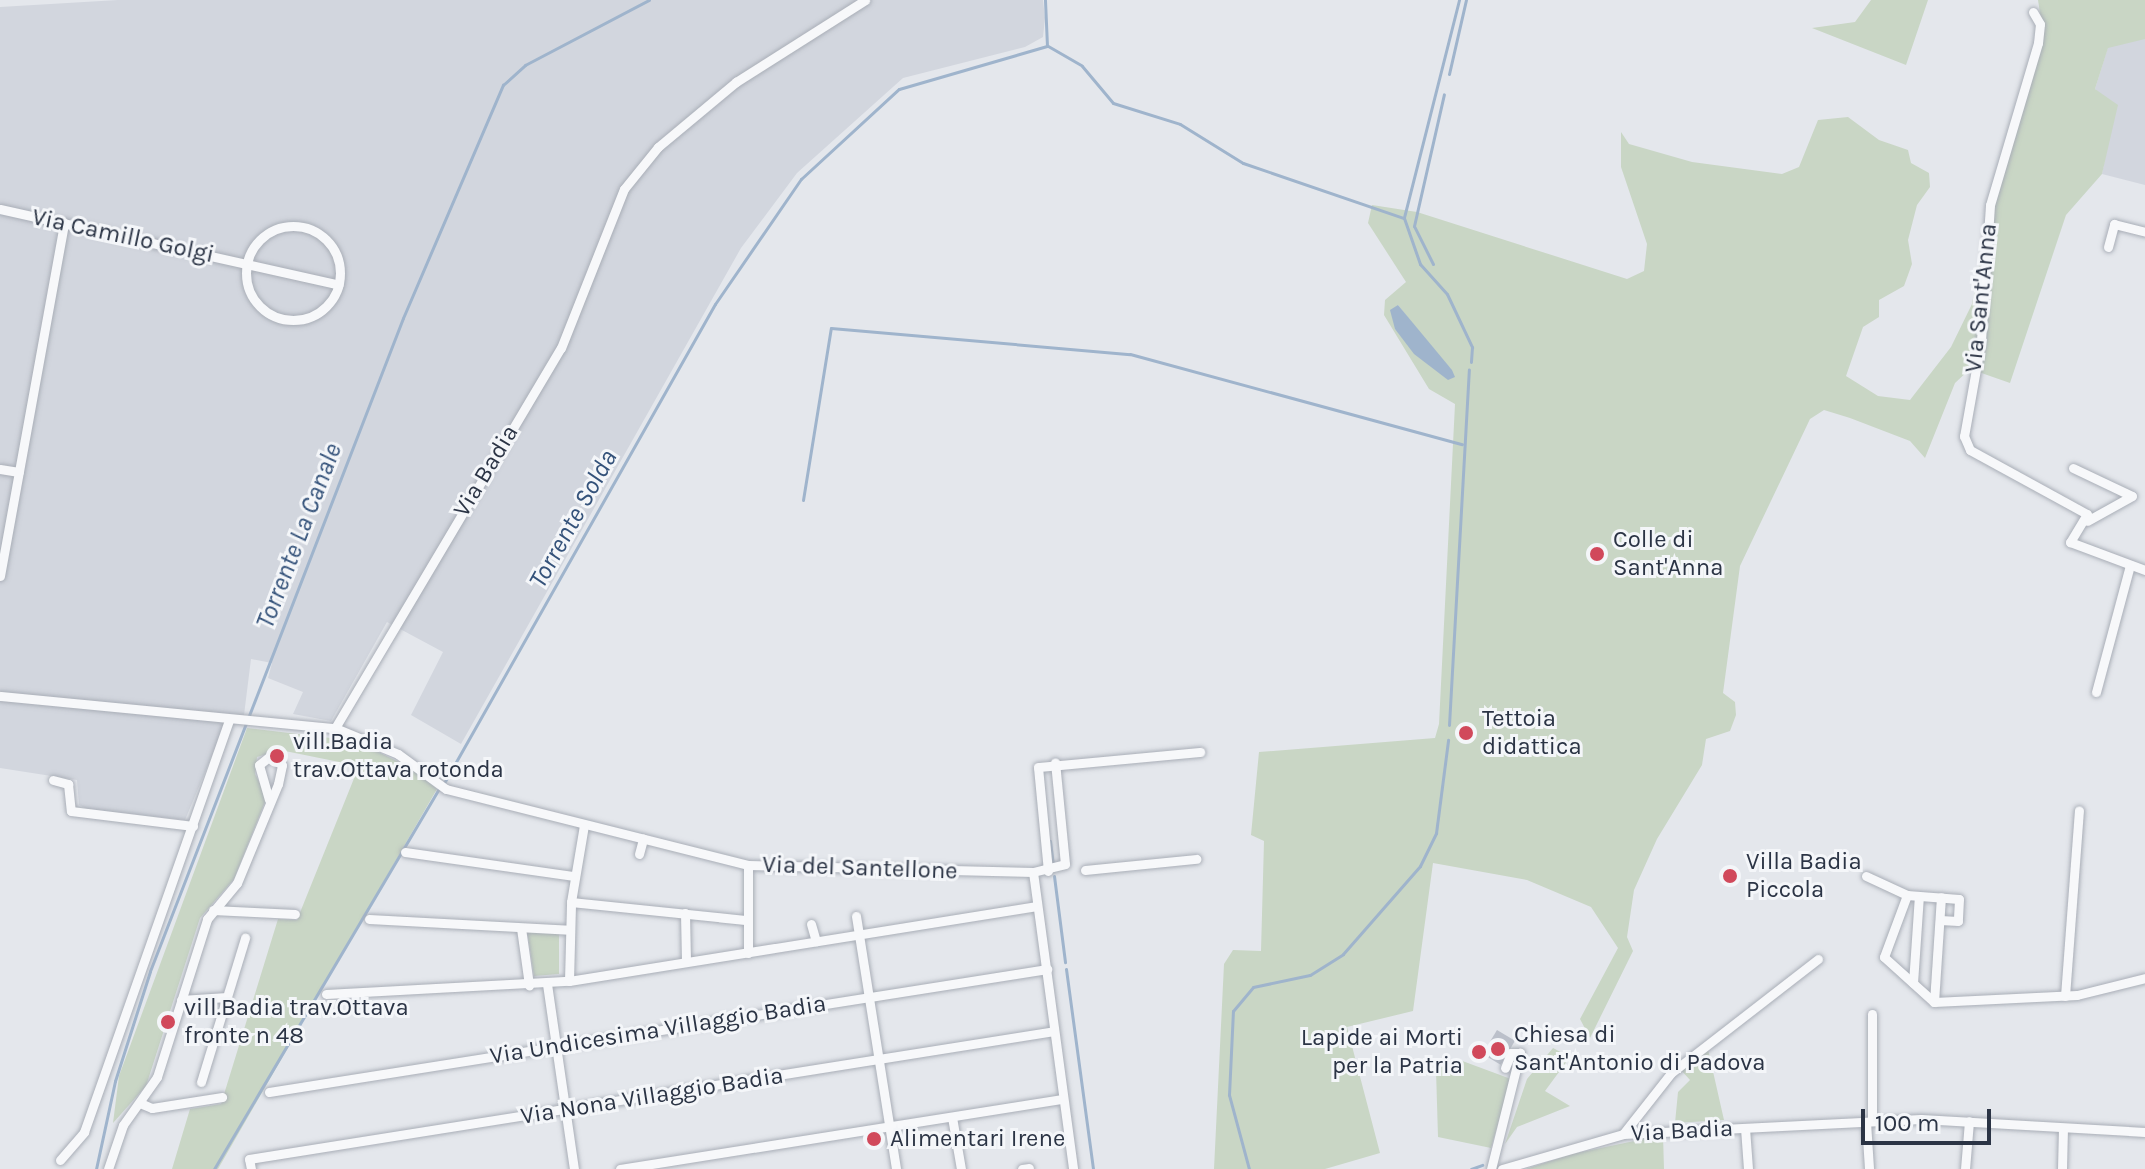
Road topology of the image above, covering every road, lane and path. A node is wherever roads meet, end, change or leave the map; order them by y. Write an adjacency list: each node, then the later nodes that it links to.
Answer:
1 (865, 0): 20 (street, Via Badia)
2 (2033, 12): 12 (street, Via Sant'Anna)
3 (0, 209): 4 (street, Via Camillo Golgi)
4 (64, 223): 7 (street, Via Camillo Golgi); 11 (street)
5 (2145, 232): 6 (street)
6 (2108, 247)
7 (246, 263): 8 (street, Via Camillo Golgi); 8 (street, Via Camillo Golgi); 8 (street, Via Camillo Golgi)
8 (339, 285)
9 (2073, 468): 12 (street)
10 (0, 469): 11 (street)
11 (19, 472): 16 (street)
12 (2087, 521): 14 (street)
13 (2145, 559): 15 (street)
14 (2130, 565): 15 (street); 17 (street)
15 (2144, 570)
16 (0, 576)
17 (2096, 692)
18 (0, 694): 19 (street)
19 (239, 722): 20 (street); 29 (street)
20 (335, 728): 28 (street, Via del Santellone)
21 (1200, 752): 22 (street)
22 (1055, 762): 36 (street); 36 (street)
23 (280, 773): 24 (street); 24 (street); 26 (street)
24 (264, 776): 26 (street)
25 (53, 780): 29 (street)
26 (269, 800): 45 (street)
27 (2079, 811): 69 (street)
28 (584, 825): 30 (street, Via del Santellone); 38 (street)
29 (193, 826): 92 (street)
30 (643, 839): 32 (street); 34 (street, Via del Santellone)
31 (405, 852): 38 (street)
32 (639, 854)
33 (1196, 859): 35 (street)
34 (748, 865): 37 (street, Via del Santellone); 50 (street)
35 (1085, 870)
36 (1048, 871): 37 (street, Via del Santellone)
37 (1033, 872): 44 (street)
38 (574, 876): 43 (street)
39 (1866, 876): 40 (street)
40 (1907, 895): 41 (street); 64 (street)
41 (1919, 896): 42 (street); 64 (street)
42 (1941, 897): 51 (street); 51 (street)
43 (571, 902): 46 (street); 54 (street)
44 (1037, 906): 55 (street); 61 (street)
45 (213, 910): 47 (street); 71 (street)
46 (685, 913): 50 (street); 60 (street)
47 (295, 914)
48 (856, 916): 55 (street)
49 (369, 919): 53 (street)
50 (745, 920): 58 (street)
51 (1940, 920): 72 (street)
52 (811, 924): 57 (street)
53 (521, 928): 54 (street); 66 (street)
54 (569, 930): 63 (street)
55 (858, 934): 57 (street); 68 (street)
56 (245, 938): 70 (street)
57 (816, 941): 58 (street)
58 (748, 953): 60 (street)
59 (1818, 959): 91 (street)
60 (686, 962): 63 (street)
61 (1047, 969): 68 (street, Via Undicesima Villaggio Badia); 74 (street)
62 (2145, 978): 69 (street)
63 (569, 981): 65 (street)
64 (1913, 983): 72 (street)
65 (547, 984): 66 (street); 75 (street)
66 (529, 985): 67 (street)
67 (326, 994)
68 (869, 995): 75 (street, Via Undicesima Villaggio Badia); 76 (street)
69 (2065, 996): 72 (street)
70 (227, 997): 71 (street); 78 (street)
71 (181, 1000): 82 (street)
72 (1934, 1002)
73 (1872, 1014): 86 (street)
74 (1054, 1031): 76 (street, Via Nona Villaggio Badia); 81 (street)
75 (555, 1047): 79 (street, Via Undicesima Villaggio Badia); 83 (street)
76 (879, 1059): 83 (street, Via Nona Villaggio Badia); 87 (street)
77 (1505, 1068): 100 (street)
78 (201, 1082)
79 (269, 1092)
80 (222, 1097): 82 (street)
81 (1063, 1099): 84 (street); 99 (street)
82 (140, 1103): 94 (street)
83 (565, 1110): 93 (street, Via Nona Villaggio Badia); 95 (street)
84 (952, 1117): 87 (street); 98 (street)
85 (1969, 1121): 86 (street, Via Badia); 89 (street, Via Badia); 104 (street)
86 (1869, 1122): 88 (street, Via Badia); 103 (street)
87 (890, 1126): 96 (street); 97 (street)
88 (1745, 1128): 91 (street, Via Badia); 102 (street)
89 (2063, 1129): 90 (street, Via Badia); 105 (street)
90 (2145, 1132)
91 (1623, 1134): 101 (street, Via Badia)
92 (60, 1160)
93 (250, 1164)
94 (108, 1169)
95 (574, 1169)
96 (620, 1169)
97 (896, 1169)
98 (961, 1169)
99 (1073, 1169)
100 (1491, 1169)
101 (1502, 1169)
102 (1748, 1169)
103 (1869, 1169)
104 (1965, 1169)
105 (2062, 1169)

